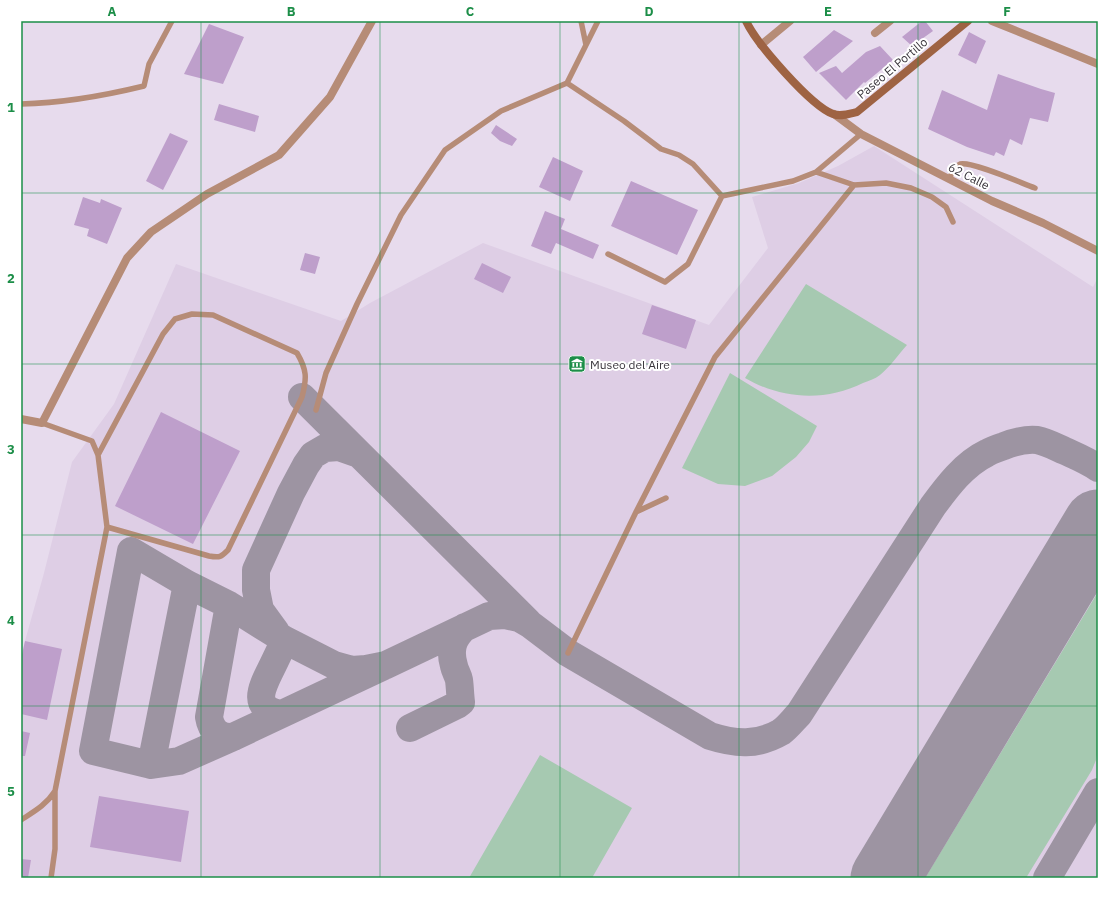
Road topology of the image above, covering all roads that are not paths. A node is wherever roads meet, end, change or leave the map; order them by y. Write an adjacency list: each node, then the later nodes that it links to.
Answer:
1 (172, 21): 15 (lane)
2 (372, 21): 28 (street)
3 (581, 21): 12 (lane)
4 (598, 21): 12 (lane)
5 (790, 21): 11 (street)
6 (890, 21): 10 (street)
7 (968, 21): 16 (main road, Paseo El Portillo)
8 (992, 21): 13 (street)
9 (744, 22): 11 (main road)
10 (875, 33)
11 (761, 45): 16 (main road)
12 (586, 46): 14 (lane)
13 (1098, 64)
14 (567, 83): 22 (lane); 26 (lane)
15 (21, 104)
16 (834, 114): 17 (street, 62 Calle)
17 (861, 134): 18 (lane); 19 (street, 62 Calle)
18 (816, 172): 20 (lane); 22 (lane)
19 (949, 179): 21 (lane); 24 (street, 62 Calle)
20 (854, 185): 23 (lane); 31 (lane)
21 (1035, 188)
22 (722, 196): 25 (lane)
23 (953, 222)
24 (1098, 251)
25 (608, 254)
26 (316, 410)
27 (21, 419): 28 (street)
28 (42, 423): 29 (lane)
29 (98, 455): 32 (lane); 32 (lane)
30 (666, 498): 31 (lane)
31 (636, 512): 33 (lane)
32 (107, 527): 34 (lane)
33 (568, 653)
34 (55, 791): 35 (lane); 36 (lane)
35 (21, 820)
36 (50, 878)

